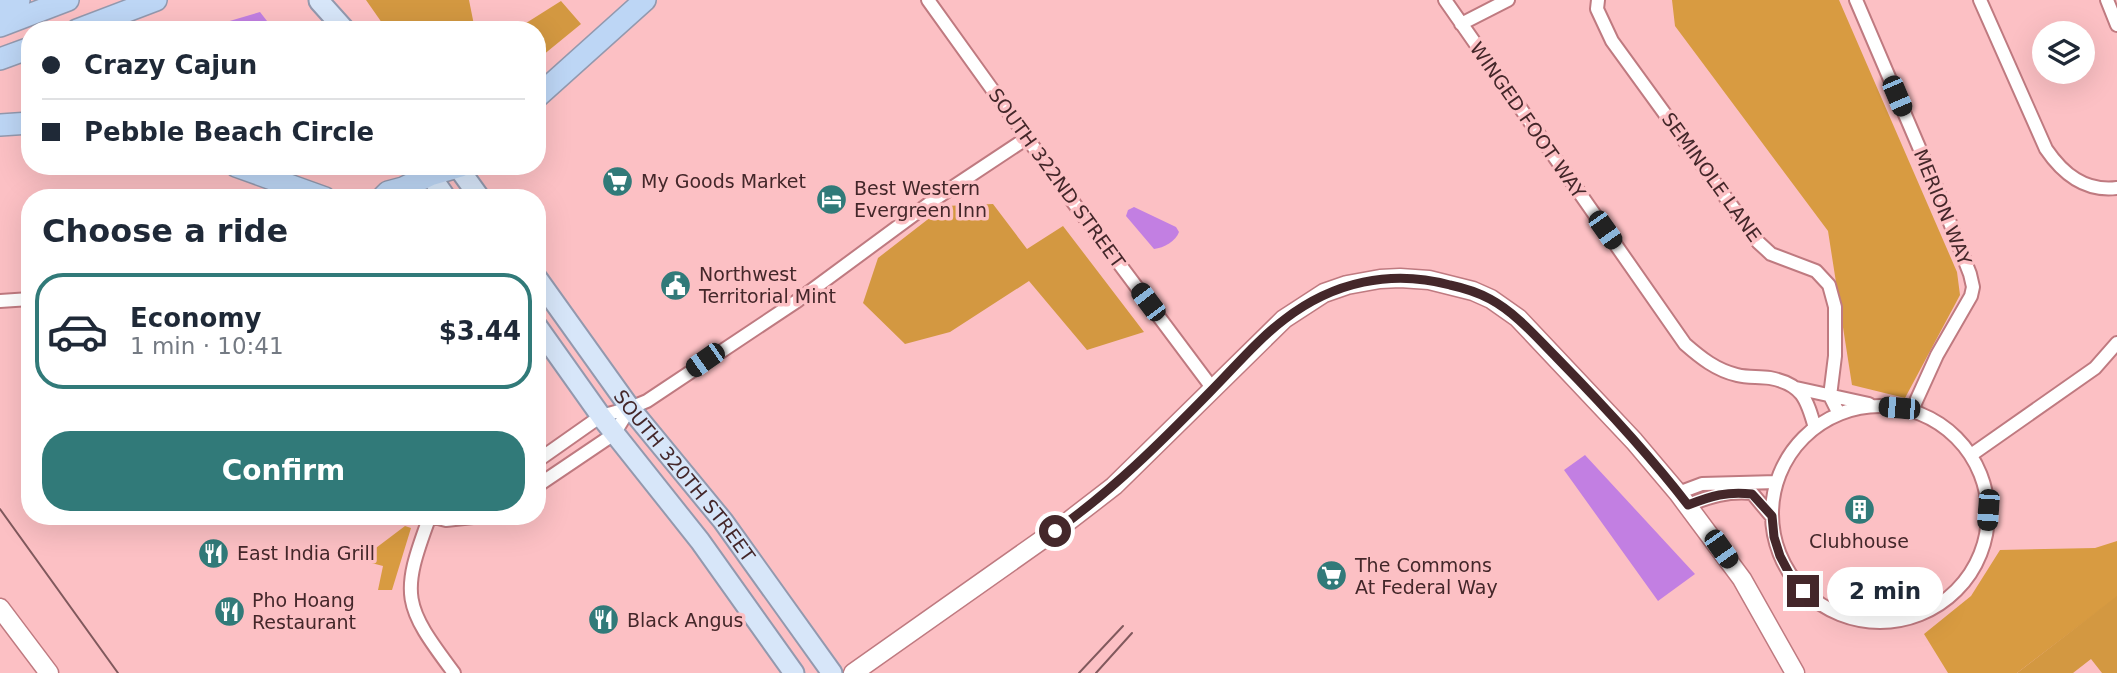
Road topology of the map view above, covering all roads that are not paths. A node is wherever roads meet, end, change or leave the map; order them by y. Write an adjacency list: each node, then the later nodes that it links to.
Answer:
1 (19, 0): 13 (highway)
2 (68, 0): 19 (highway)
3 (156, 0): 14 (highway)
4 (645, 0): 22 (highway)
5 (928, 0): 25 (street, SOUTH 322ND STREET)
6 (1445, 0): 17 (street, WINGED FOOT WAY)
7 (1508, 0): 17 (street)
8 (1598, 0): 38 (street, SEMINOLE LANE)
9 (1980, 0): 28 (street)
10 (2107, 0): 18 (street)
11 (319, 1): 15 (main road); 16 (main road)
12 (1860, 1): 41 (street, MERION WAY)
13 (0, 7)
14 (101, 21)
15 (331, 21)
16 (337, 21)
17 (1461, 24): 36 (street, WINGED FOOT WAY)
18 (2117, 25)
19 (0, 26)
20 (21, 51): 21 (highway)
21 (0, 59)
22 (546, 89)
23 (21, 124): 24 (highway)
24 (0, 125)
25 (1027, 138): 37 (street, SOUTH 322ND STREET); 40 (street)
26 (261, 175): 29 (highway)
27 (420, 175): 30 (highway)
28 (2117, 188)
29 (300, 189)
30 (399, 189)
31 (546, 290): 40 (main road, SOUTH 320TH STREET)
32 (21, 300): 33 (street)
33 (0, 302)
34 (546, 339): 43 (main road, SOUTH 320TH STREET)
35 (2117, 343): 47 (street)
36 (1796, 388): 38 (street, WINGED FOOT WAY); 44 (street)
37 (1213, 389): 50 (street); 58 (street)
38 (1830, 396): 39 (street, WINGED FOOT WAY); 42 (street)
39 (1876, 406): 41 (street); 42 (street)
40 (631, 408): 43 (street); 45 (street); 57 (main road, SOUTH 320TH STREET)
41 (1912, 410): 47 (street)
42 (1839, 414): 44 (street)
43 (601, 416): 45 (main road, SOUTH 320TH STREET); 46 (street)
44 (1815, 428): 49 (street)
45 (614, 434): 48 (street); 56 (main road, SOUTH 320TH STREET)
46 (546, 455)
47 (1971, 455): 51 (street)
48 (546, 480)
49 (1777, 482): 50 (street); 51 (street)
50 (1683, 499): 51 (street); 59 (street)
51 (1772, 516)
52 (427, 525): 55 (street)
53 (0, 608): 54 (street)
54 (49, 673)
55 (454, 673)
56 (794, 673)
57 (832, 673)
58 (853, 673)
59 (1795, 673)

